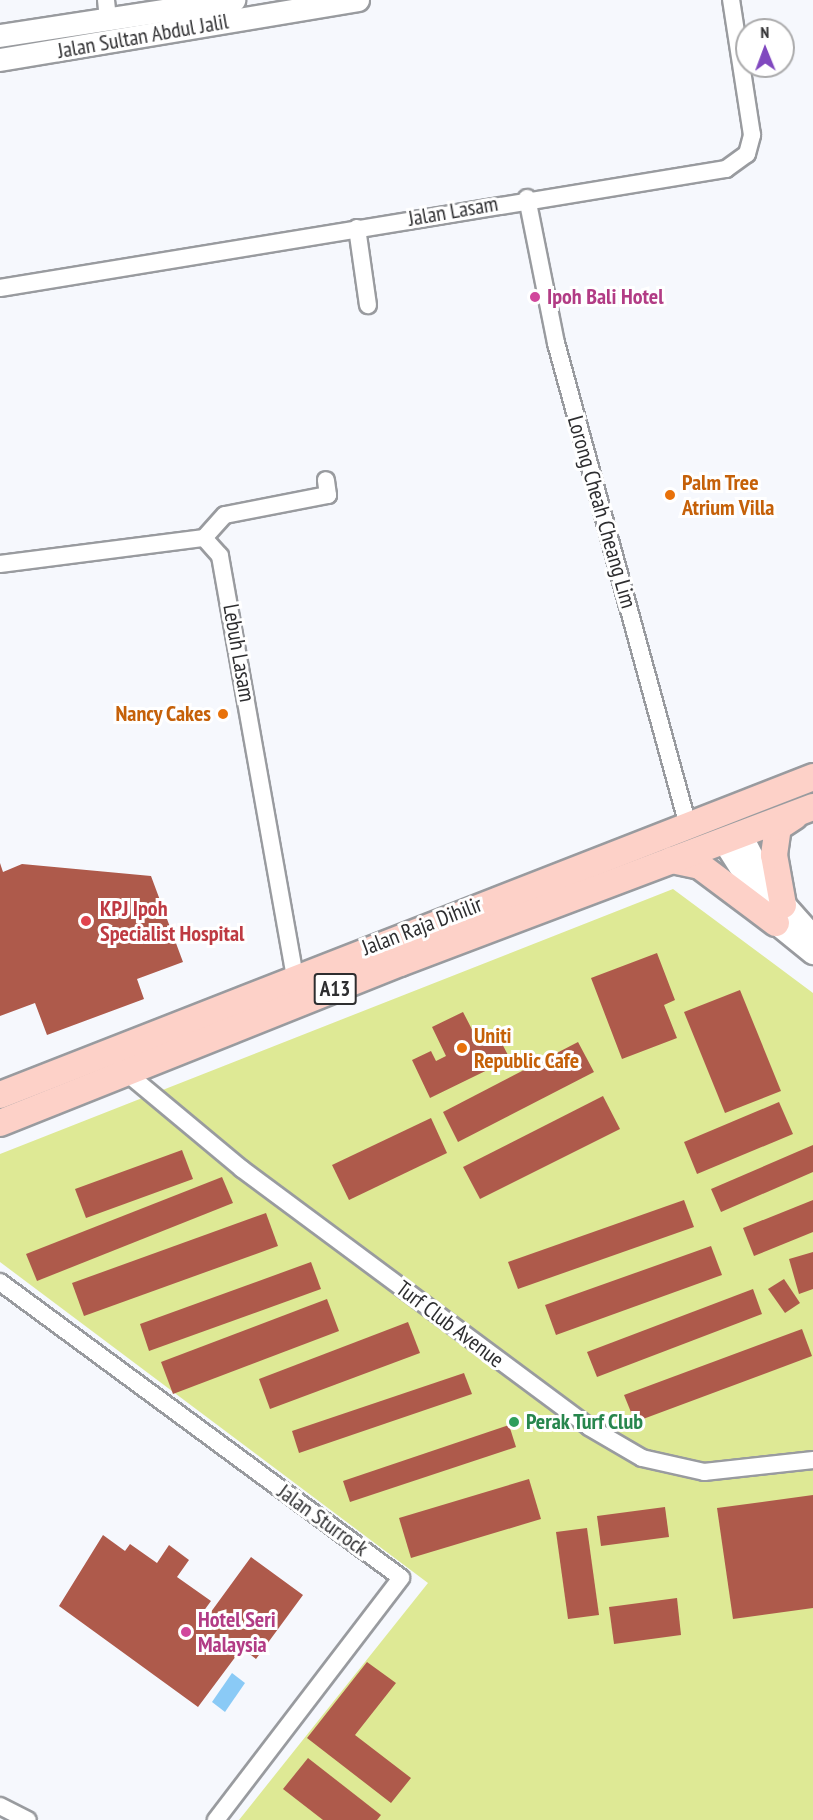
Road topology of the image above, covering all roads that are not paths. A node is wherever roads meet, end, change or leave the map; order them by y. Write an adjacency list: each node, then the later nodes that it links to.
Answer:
1 (234, 0): 4 (street, Jalan Sultan Abdul Jalil)
2 (358, 0): 6 (street, Jalan Sultan Abdul Jalil)
3 (731, 0): 7 (street, Jalan Lasam)
4 (107, 9): 5 (street, Jalan Sultan Abdul Jalil)
5 (0, 36)
6 (0, 60)
7 (527, 198): 8 (street, Jalan Lasam); 16 (street, Lorong Cheah Cheang Lim)
8 (357, 228): 9 (street, Jalan Lasam); 10 (street)
9 (0, 288)
10 (368, 305)
11 (326, 480): 12 (street)
12 (204, 538): 13 (street); 23 (street, Lebuh Lasam)
13 (0, 564)
14 (813, 779): 16 (main road, Jalan Raja Dihilir / A13); 17 (main road)
15 (809, 808): 17 (main road, Jalan Raja Dihilir / A13); 20 (main road)
16 (688, 824): 18 (main road, Jalan Raja Dihilir / A13)
17 (731, 834): 18 (main road); 19 (main road, Jalan Raja Dihilir / A13); 20 (street)
18 (594, 859): 23 (main road, Jalan Raja Dihilir / A13)
19 (672, 860): 20 (main road); 24 (main road, Jalan Raja Dihilir / A13)
20 (780, 914): 21 (street); 22 (street)
21 (813, 937)
22 (813, 953)
23 (295, 976): 26 (main road, Jalan Raja Dihilir / A13)
24 (128, 1074): 25 (main road, Jalan Raja Dihilir / A13); 30 (street, Turf Club Avenue)
25 (78, 1093): 27 (main road); 28 (main road, Jalan Raja Dihilir / A13)
26 (0, 1095)
27 (0, 1113)
28 (0, 1123)
29 (0, 1282): 33 (street, Jalan Sturrock)
30 (813, 1460)
31 (0, 1806): 32 (street)
32 (28, 1820)
33 (216, 1820)

